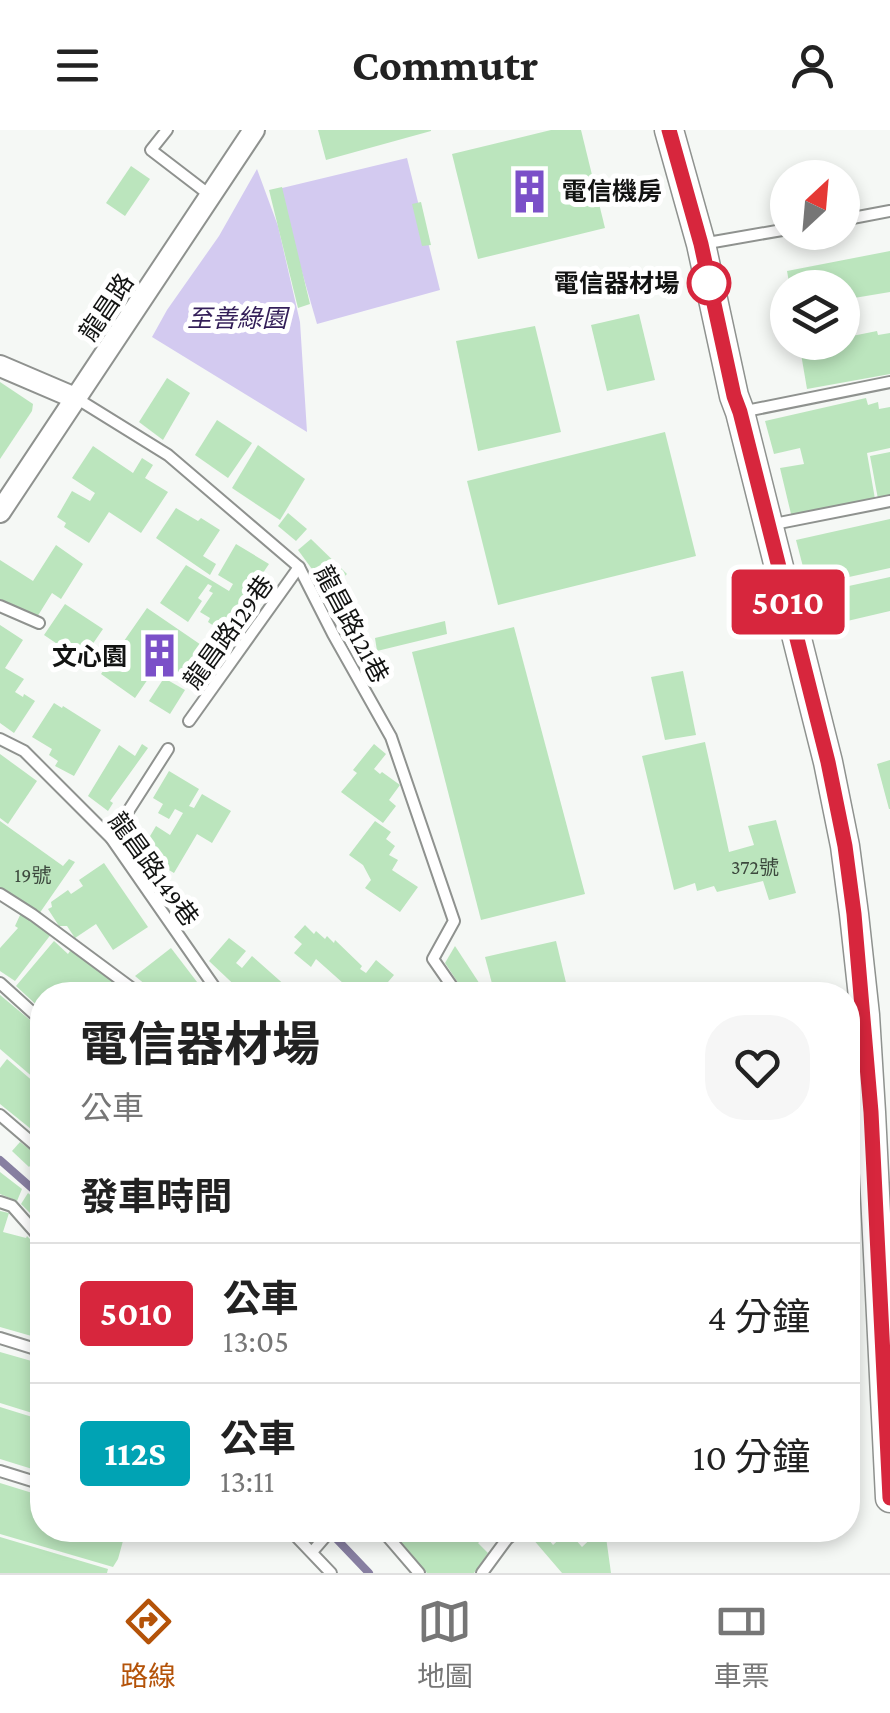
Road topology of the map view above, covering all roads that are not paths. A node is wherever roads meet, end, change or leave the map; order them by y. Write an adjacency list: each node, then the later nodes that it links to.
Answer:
1 (167, 130): 4 (lane)
2 (254, 130): 4 (street, 龍昌路)
3 (669, 130): 8 (main road)
4 (212, 196): 11 (street, 龍昌路)
5 (890, 211): 6 (lane)
6 (860, 217)
7 (770, 232): 8 (lane)
8 (701, 244): 12 (main road)
9 (0, 366): 11 (street)
10 (890, 382): 12 (lane)
11 (75, 398): 14 (street, 龍昌路); 16 (lane, 龍昌路121巷)
12 (740, 412): 15 (main road)
13 (890, 501): 15 (lane)
14 (0, 512)
15 (768, 525): 29 (main road)
16 (299, 567): 19 (lane, 龍昌路129巷); 26 (lane, 龍昌路121巷)
17 (0, 606): 18 (lane)
18 (39, 624)
19 (190, 721)
20 (0, 739): 22 (lane, 龍昌路149巷)
21 (168, 749): 22 (lane)
22 (112, 838): 25 (lane, 龍昌路149巷)
23 (0, 894): 24 (lane)
24 (123, 982)
25 (211, 982)
26 (449, 982)
27 (0, 983): 28 (lane)
28 (30, 1010)
29 (860, 1113)
30 (0, 1115): 32 (lane)
31 (860, 1123): 35 (main road)
32 (30, 1141)
33 (0, 1202): 34 (lane)
34 (30, 1226)
35 (884, 1279): 40 (main road)
36 (0, 1338): 37 (lane)
37 (30, 1347)
38 (0, 1472): 39 (lane)
39 (30, 1481)
40 (890, 1498)
41 (302, 1542): 45 (lane)
42 (321, 1542): 45 (lane)
43 (392, 1542): 47 (lane)
44 (504, 1542): 48 (lane)
45 (312, 1552): 46 (lane)
46 (331, 1573)
47 (419, 1573)
48 (482, 1573)

